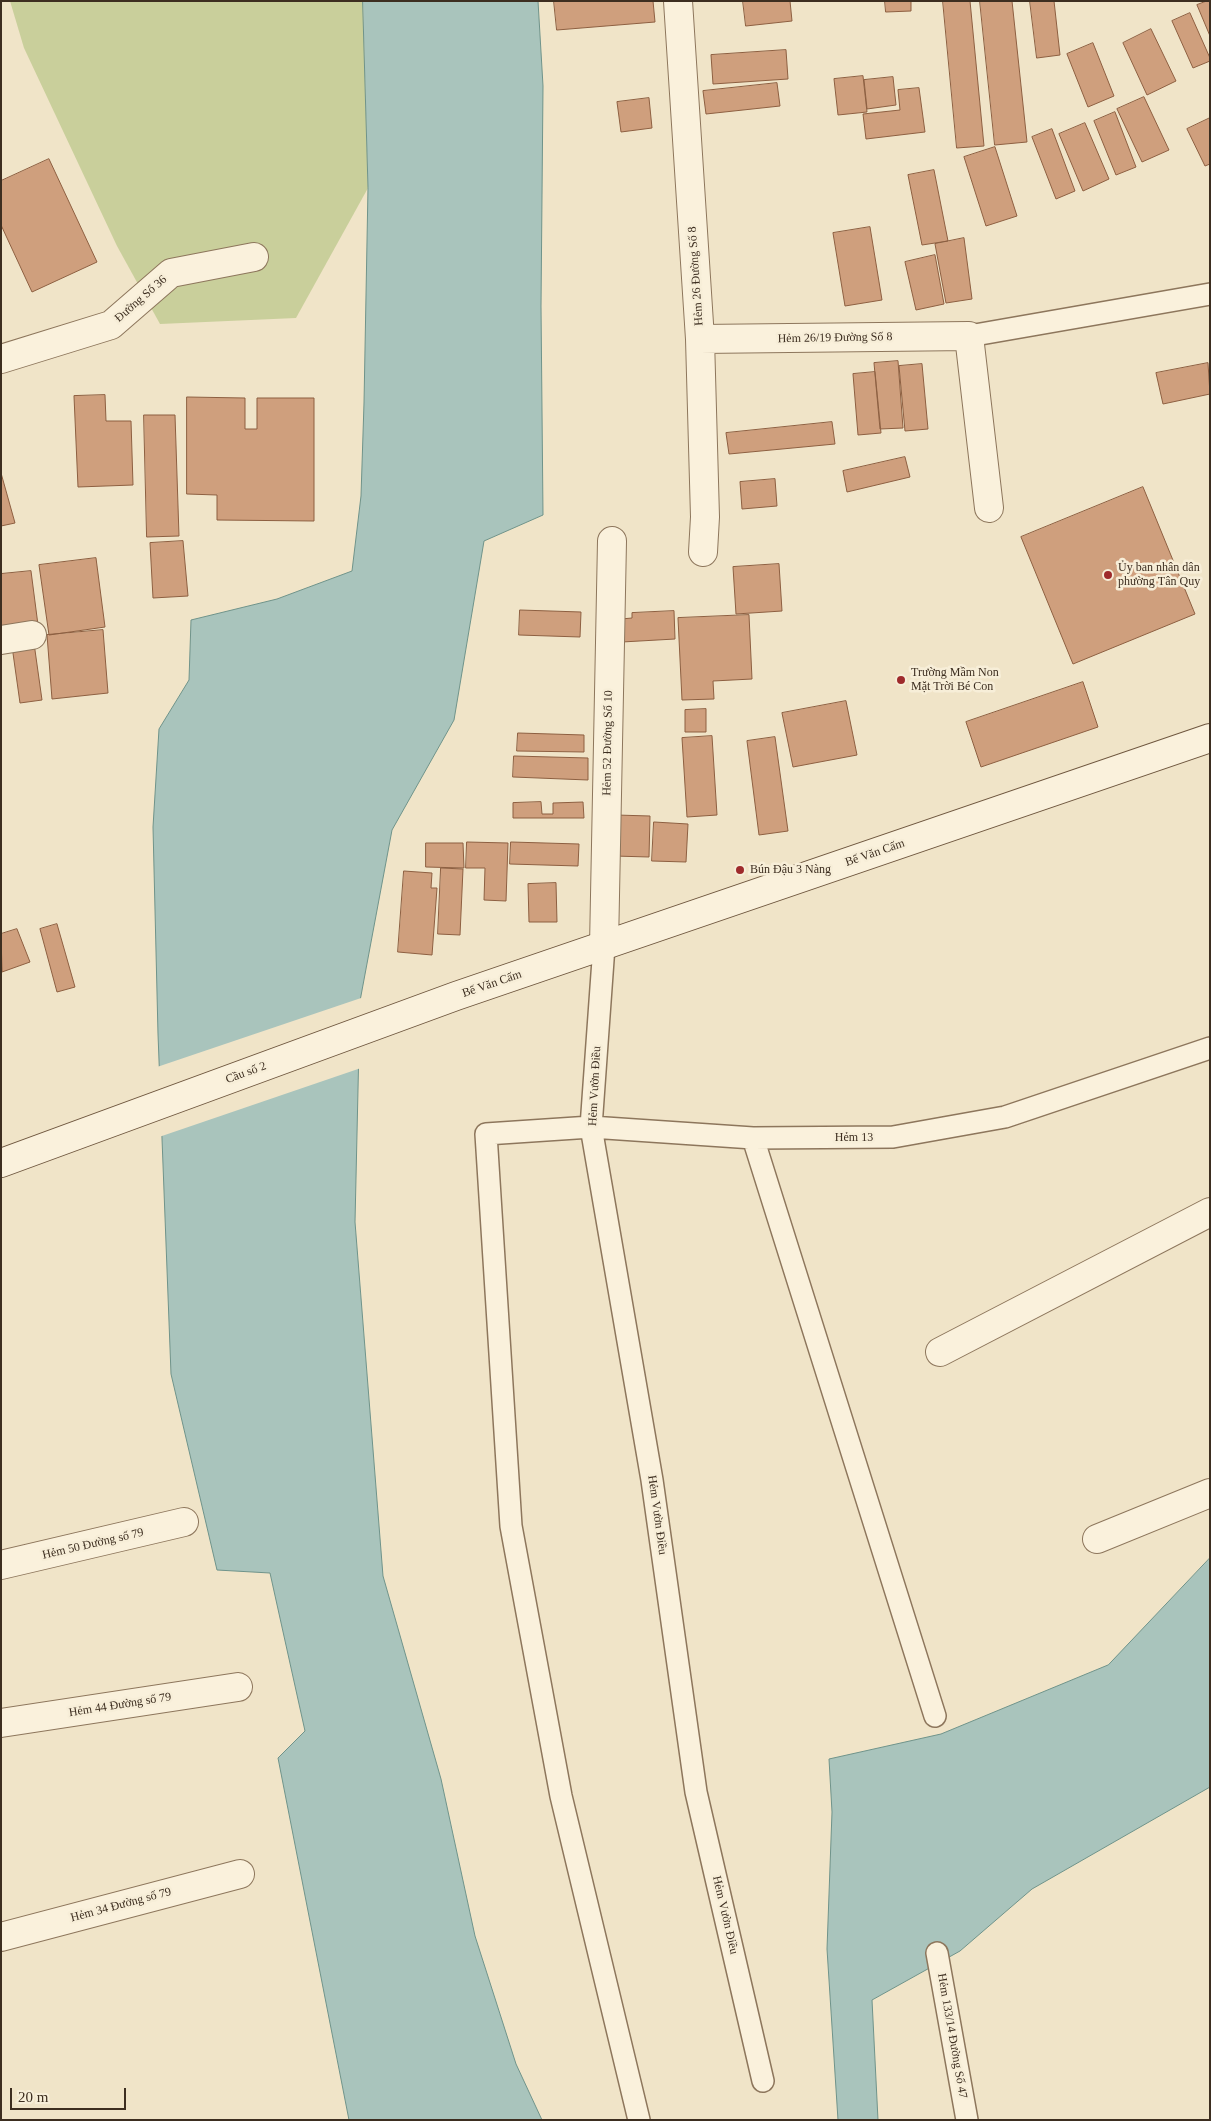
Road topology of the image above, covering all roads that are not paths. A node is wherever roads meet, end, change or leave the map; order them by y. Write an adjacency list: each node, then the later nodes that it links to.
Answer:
1 (678, 1): 5 (street, Hẻm 26 Đường Số 8)
2 (254, 257): 6 (street, Đường Số 36)
3 (1210, 294): 4 (lane, Hẻm 26/19 Đường Số 8)
4 (970, 336): 5 (street, Hẻm 26/19 Đường Số 8); 7 (street)
5 (700, 339): 9 (street, Hẻm 26 Đường Số 8)
6 (1, 359)
7 (988, 508)
8 (612, 541): 13 (street, Hẻm 52 Đường Số 10)
9 (703, 552)
10 (32, 635): 11 (street)
11 (1, 640)
12 (1210, 738): 13 (street, Bế Văn Cấm)
13 (604, 946): 14 (street, Bế Văn Cấm); 16 (lane, Hẻm Vườn Điều)
14 (456, 996): 18 (street, Cầu số 2)
15 (1210, 1048): 17 (lane, Hẻm 13)
16 (591, 1127): 17 (lane, Hẻm 13); 31 (lane, Hẻm Vườn Điều); 32 (lane, Hẻm 13)
17 (753, 1138): 26 (lane)
18 (1, 1163)
19 (1210, 1212): 20 (street)
20 (940, 1352)
21 (1210, 1493): 23 (street)
22 (184, 1522): 24 (street, Hẻm 50 Đường số 79)
23 (1097, 1539)
24 (1, 1565)
25 (238, 1687): 27 (street, Hẻm 44 Đường số 79)
26 (935, 1716)
27 (1, 1724)
28 (240, 1874): 29 (street, Hẻm 34 Đường số 79)
29 (1, 1937)
30 (937, 1953): 33 (lane, Hẻm 133/14 Đường Số 47)
31 (763, 2081)
32 (639, 2120)
33 (967, 2120)

